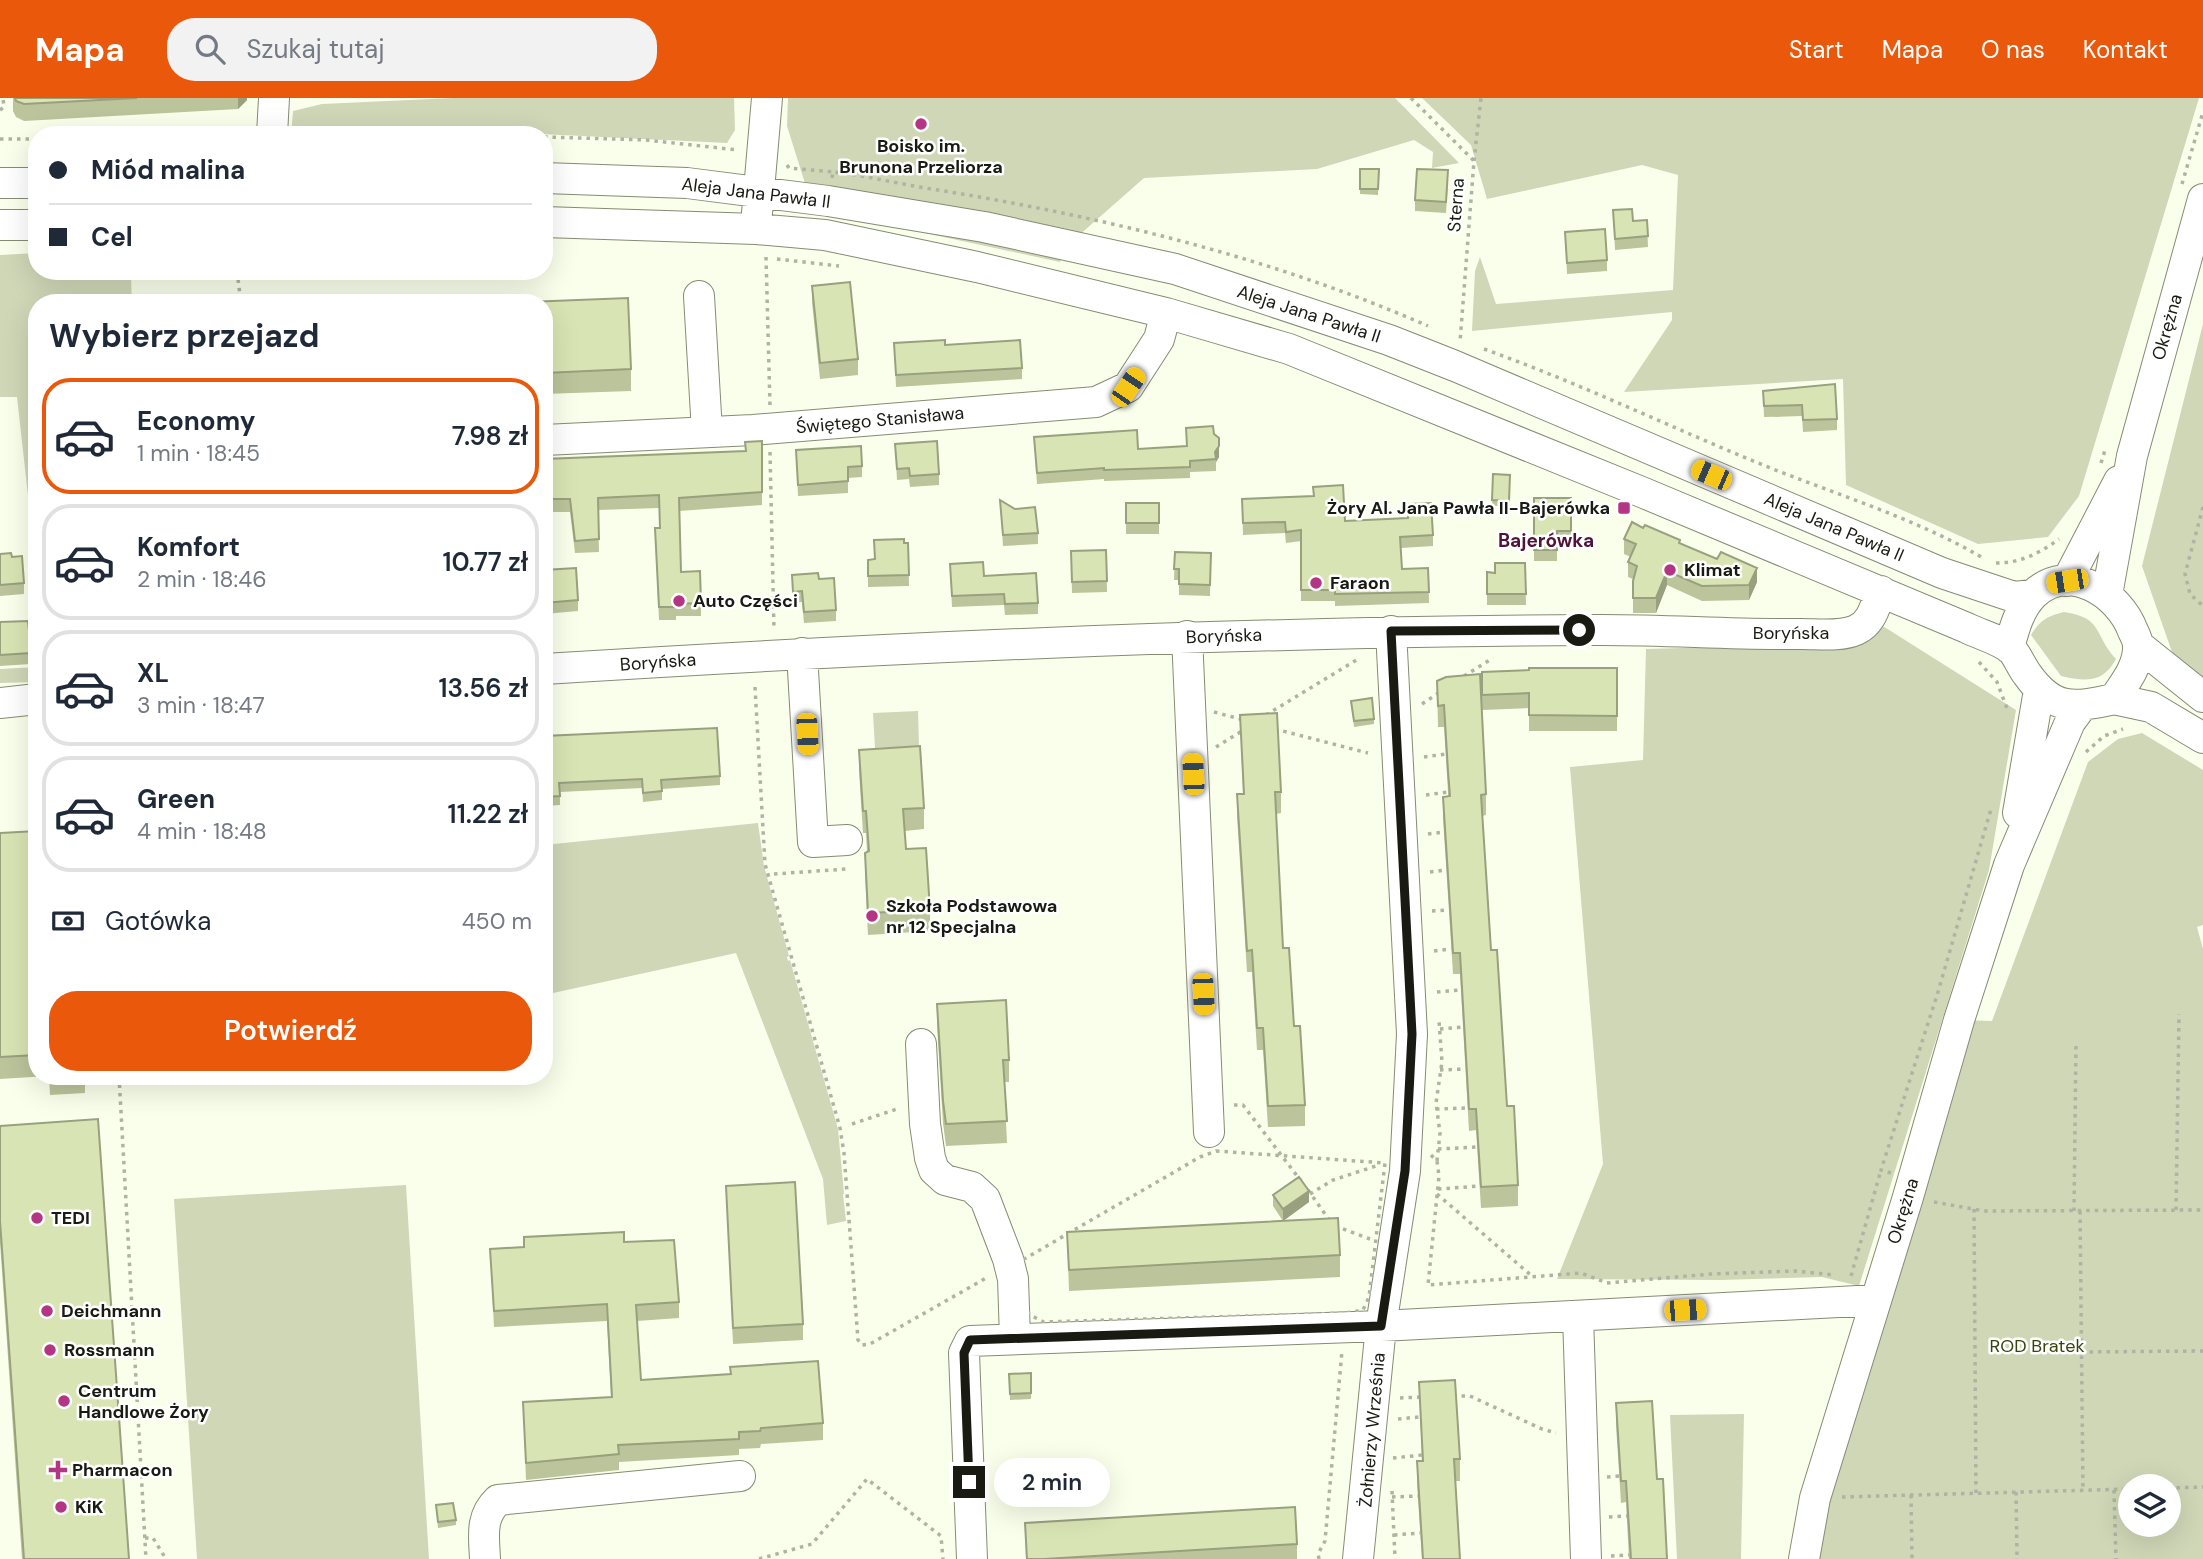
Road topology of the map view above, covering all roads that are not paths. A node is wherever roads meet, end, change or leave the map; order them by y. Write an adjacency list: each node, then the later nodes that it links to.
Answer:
1 (274, 98): 3 (street)
2 (767, 98): 5 (street)
3 (272, 126)
4 (553, 178): 5 (street, Aleja Jana Pawła II)
5 (759, 192): 10 (street); 18 (street, Aleja Jana Pawła II)
6 (2192, 194): 15 (street, Okrężna)
7 (553, 223): 10 (street, Aleja Jana Pawła II)
8 (0, 225): 9 (street)
9 (28, 225)
10 (758, 243): 12 (street, Aleja Jana Pawła II)
11 (699, 296): 13 (street)
12 (1166, 313): 13 (street, Świętego Stanisława); 17 (street, Aleja Jana Pawła II)
13 (707, 432): 14 (street, Świętego Stanisława)
14 (553, 440)
15 (2120, 448): 16 (street, Okrężna); 19 (street, Okrężna)
16 (2067, 581): 18 (street); 19 (street)
17 (1881, 591): 20 (street, Boryńska); 23 (street, Aleja Jana Pawła II)
18 (2033, 595): 23 (street)
19 (2107, 595): 22 (street)
20 (1391, 631): 21 (street, Boryńska); 39 (street, Żołnierzy Września)
21 (1187, 636): 24 (street, Boryńska); 36 (street)
22 (2138, 645): 27 (street); 28 (street)
23 (2009, 648): 26 (street)
24 (802, 653): 25 (street, Boryńska); 33 (street)
25 (553, 668)
26 (2039, 690): 31 (street); 34 (street, Okrężna)
27 (2203, 697)
28 (2114, 699): 31 (street); 32 (street)
29 (28, 700): 30 (street)
30 (0, 703)
31 (2081, 707): 34 (street, Okrężna)
32 (2203, 738)
33 (847, 854)
34 (2009, 865): 37 (street, Okrężna)
35 (920, 1044): 40 (street)
36 (1220, 1141)
37 (1876, 1300): 38 (street); 46 (street, Okrężna)
38 (1578, 1316): 39 (street); 42 (street)
39 (1381, 1326): 40 (street); 45 (street, Żołnierzy Września)
40 (1015, 1338): 44 (street)
41 (740, 1476): 43 (street)
42 (1597, 1558)
43 (485, 1559)
44 (972, 1559)
45 (1359, 1559)
46 (1804, 1559)

